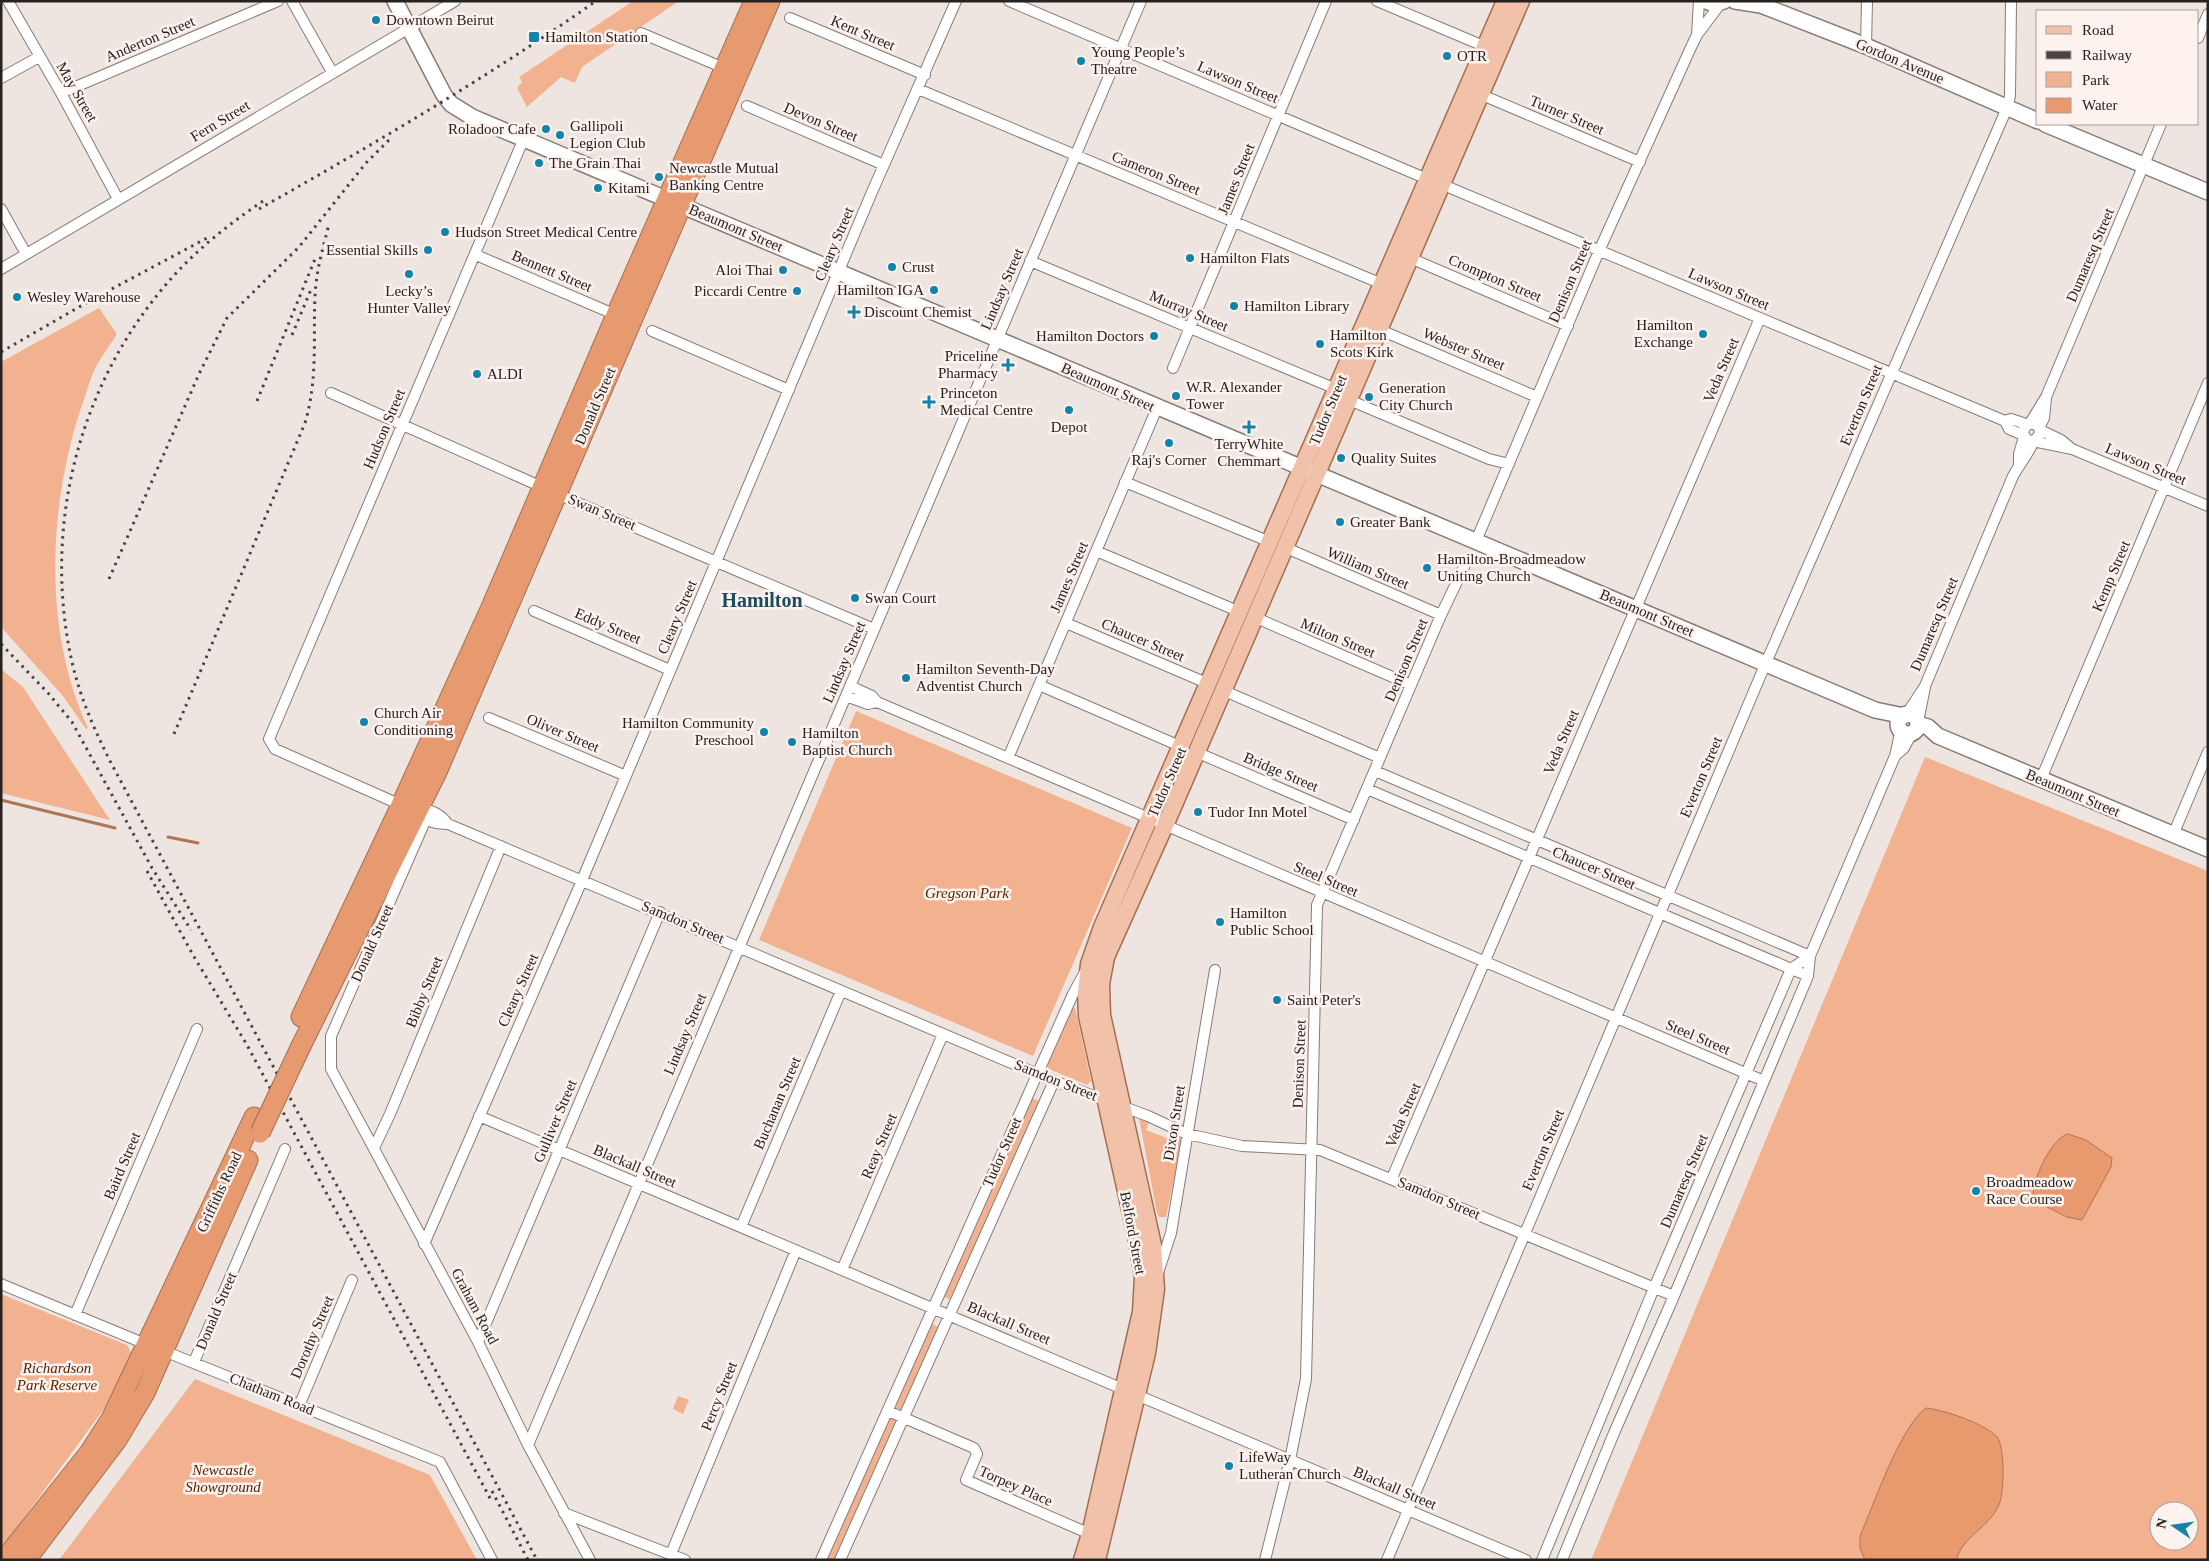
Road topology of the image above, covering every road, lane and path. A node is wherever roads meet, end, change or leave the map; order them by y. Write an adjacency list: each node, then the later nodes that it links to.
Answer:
1 (8, 1): 29 (street, May Street)
2 (278, 1): 35 (street, Anderton Street)
3 (292, 1): 31 (street)
4 (395, 1): 22 (main road, Beaumont Street)
5 (455, 1): 22 (street, Fern Street)
6 (754, 1): 30 (highway, Donald Street)
7 (770, 1): 51 (highway, Donald Street)
8 (956, 1): 32 (street, Cleary Street)
9 (1009, 1): 28 (street, Lawson Street)
10 (1141, 1): 28 (street, Lindsay Street)
11 (1326, 1): 39 (street, James Street)
12 (1377, 1): 27 (street)
13 (1505, 1): 27 (main road, Tudor Street)
14 (1521, 1): 36 (main road, Tudor Street)
15 (1699, 1): 24 (street, Denison Street)
16 (1867, 1): 26 (street)
17 (2010, 1): 38 (street, Everton Street)
18 (1722, 2): 19 (main road, Gordon Avenue); 24 (street, Denison Street)
19 (1759, 3): 26 (main road, Gordon Avenue)
20 (2208, 14): 25 (street)
21 (790, 18): 32 (street, Kent Street)
22 (410, 28): 31 (street, Fern Street); 43 (main road, Beaumont Street)
23 (641, 33): 30 (street)
24 (1697, 35): 45 (street, Denison Street)
25 (2199, 36)
26 (1866, 46): 38 (main road, Gordon Avenue)
27 (1486, 47): 48 (main road, Tudor Street)
28 (1121, 48): 39 (street, Lawson Street); 44 (street, Lindsay Street)
29 (39, 57): 33 (street); 35 (street, May Street)
30 (724, 68): 51 (highway, Donald Street)
31 (332, 72): 50 (street, Fern Street)
32 (925, 75): 34 (street, Cleary Street)
33 (1, 78)
34 (918, 90): 44 (street, Cameron Street); 46 (street, Cleary Street)
35 (61, 93): 50 (street, May Street)
36 (1482, 95): 45 (street, Turner Street); 48 (main road, Tudor Street)
37 (747, 106): 46 (street, Devon Street)
38 (2007, 108): 40 (main road, Gordon Avenue); 70 (street, Everton Street)
39 (1278, 116): 48 (street, Lawson Street); 53 (street, James Street)
40 (2036, 120)
41 (2047, 125): 47 (main road)
42 (2161, 125): 47 (street, Dumaresq Street)
43 (524, 138): 51 (main road, Beaumont Street); 56 (street, Hudson Street)
44 (1075, 156): 53 (street, Cameron Street); 58 (street, Lindsay Street)
45 (1640, 162): 54 (street, Denison Street)
46 (884, 165): 60 (street, Cleary Street)
47 (2144, 165): 49 (main road); 79 (street, Dumaresq Street)
48 (1434, 182): 54 (street, Lawson Street); 57 (main road, Tudor Street); 61 (main road, Tudor Street)
49 (2208, 192)
50 (118, 199): 55 (street, Fern Street)
51 (675, 202): 60 (main road, Beaumont Street); 62 (highway, Donald Street); 88 (highway, Donald Street)
52 (1, 209): 55 (street)
53 (1234, 222): 61 (street, Cameron Street); 65 (street, James Street)
54 (1599, 251): 63 (street, Lawson Street); 64 (street, Denison Street)
55 (26, 254): 59 (street, Fern Street)
56 (476, 255): 62 (street, Bennett Street); 78 (street, Hudson Street)
57 (1410, 258): 64 (street, Crompton Street); 66 (main road, Tudor Street)
58 (1030, 261): 65 (street, Murray Street); 68 (street, Lindsay Street)
59 (1, 269)
60 (839, 271): 68 (main road, Beaumont Street); 72 (street, Cleary Street)
61 (1382, 284): 74 (main road, Tudor Street)
62 (616, 315): 88 (highway, Donald Street)
63 (1760, 318): 70 (street, Lawson Street); 95 (street, Veda Street)
64 (1568, 326): 75 (street, Denison Street)
65 (1190, 328): 69 (street, James Street); 74 (street, Murray Street)
66 (1378, 329): 74 (main road, Tudor Street); 75 (street, Webster Street)
67 (652, 332): 72 (street)
68 (997, 338): 76 (main road, Beaumont Street); 100 (street, Lindsay Street)
69 (1173, 368)
70 (1891, 373): 77 (street, Lawson Street); 101 (street, Everton Street)
71 (2208, 383): 87 (street, Kemp Street)
72 (789, 390): 93 (street, Cleary Street)
73 (331, 393): 78 (street, Swan Street)
74 (1343, 394): 83 (street, Murray Street); 85 (main road, Tudor Street)
75 (1537, 397): 83 (street, Denison Street)
76 (1157, 408): 85 (main road, Beaumont Street); 86 (street, James Street)
77 (2005, 420): 79 (street, Lawson Street); 80 (street, Lawson Street)
78 (402, 426): 88 (street, Swan Street); 109 (street, Hudson Street)
79 (2034, 426): 80 (street); 81 (street); 82 (street, Lawson Street)
80 (2023, 436): 81 (street); 84 (street, Dumaresq Street)
81 (2035, 440): 82 (street, Lawson Street); 84 (street, Dumaresq Street)
82 (2072, 449): 87 (street, Lawson Street)
83 (1509, 464): 90 (street, Denison Street)
84 (2019, 464): 108 (street, Dumaresq Street)
85 (1309, 471): 90 (main road, Beaumont Street); 91 (main road, Tudor Street)
86 (1125, 482): 91 (street, William Street); 92 (street, James Street)
87 (2164, 488): 89 (street, Lawson Street); 116 (street, Kemp Street)
88 (550, 490): 93 (street, Swan Street); 118 (highway, Donald Street)
89 (2208, 506)
90 (1476, 541): 95 (main road, Beaumont Street)
91 (1277, 545): 97 (main road, Tudor Street); 98 (street, William Street)
92 (1096, 551): 97 (street, Milton Street); 99 (street, James Street)
93 (717, 561): 100 (street, Swan Street); 102 (street, Cleary Street)
94 (1465, 565): 98 (street, Denison Street)
95 (1634, 608): 101 (main road, Beaumont Street); 122 (street, Veda Street)
96 (534, 611): 102 (street, Eddy Street)
97 (1247, 615): 104 (street, Milton Street); 105 (main road, Tudor Street)
98 (1441, 615): 104 (street, Denison Street)
99 (1066, 623): 103 (street, James Street); 105 (street, Chaucer Street)
100 (874, 629): 106 (street, Lindsay Street)
101 (1766, 663): 108 (main road, Beaumont Street); 128 (street, Everton Street)
102 (670, 670): 115 (street, Cleary Street)
103 (1039, 685): 110 (street, Bridge Street); 112 (street, James Street)
104 (1411, 685): 113 (street, Denison Street)
105 (1216, 687): 110 (main road, Tudor Street); 113 (street, Chaucer Street)
106 (848, 691): 112 (street, Steel Street); 131 (street, Lindsay Street)
107 (489, 718): 115 (street, Oliver Street)
108 (1909, 725): 116 (main road, Beaumont Street); 132 (street, Dumaresq Street)
109 (270, 733): 118 (street, Samdon Street)
110 (1189, 750): 119 (street, Bridge Street); 120 (main road, Tudor Street)
111 (2208, 752): 121 (street)
112 (1008, 758): 120 (street, Steel Street)
113 (1380, 758): 114 (street, Denison Street)
114 (1375, 771): 117 (street, Denison Street); 122 (street, Chaucer Street)
115 (626, 776): 126 (street, Cleary Street)
116 (2041, 779): 121 (main road, Beaumont Street)
117 (1367, 789): 119 (street, Denison Street); 125 (street, Chaucer Street)
118 (416, 812): 123 (street, Samdon Street); 143 (street, Donald Street); 172 (highway, Griffiths Road)
119 (1354, 820): 127 (street, Denison Street)
120 (1158, 823): 127 (street, Steel Street); 134 (main road, Tudor Street); 139 (main road, Tudor Street)
121 (2173, 835): 124 (main road, Beaumont Street)
122 (1536, 839): 125 (street, Veda Street); 128 (street, Chaucer Street)
123 (501, 846): 126 (street, Samdon Street); 152 (street, Bibby Street)
124 (2208, 850)
125 (1529, 857): 130 (street, Chaucer Street); 133 (street, Veda Street)
126 (582, 880): 129 (street, Samdon Street); 150 (street, Cleary Street)
127 (1322, 894): 133 (street, Steel Street); 154 (street, Denison Street)
128 (1667, 895): 130 (street, Everton Street); 132 (street, Chaucer Street)
129 (660, 912): 131 (street, Samdon Street); 155 (street, Gulliver Street)
130 (1660, 912): 135 (street, Chaucer Street); 140 (street, Everton Street)
131 (739, 946): 138 (street, Samdon Street); 157 (street, Lindsay Street)
132 (1810, 956): 135 (street); 137 (street, Dumaresq Street)
133 (1484, 962): 140 (street, Steel Street); 156 (street, Veda Street)
134 (1089, 964): 144 (street, Tudor Street); 148 (main road, Belford Street)
135 (1792, 969): 137 (street, Chaucer Street); 145 (street, Dumaresq Street)
136 (1214, 970): 151 (street, Dixon Street)
137 (1808, 976): 147 (street, Dumaresq Street)
138 (841, 991): 142 (street, Samdon Street); 158 (street, Buchanan Street)
139 (1101, 1000): 149 (main road, Belford Street)
140 (1615, 1018): 145 (street, Steel Street); 159 (street, Everton Street)
141 (197, 1029): 170 (street, Baird Street)
142 (943, 1034): 144 (street, Samdon Street); 162 (street, Reay Street)
143 (331, 1069): 152 (street, Graham Road)
144 (1037, 1073): 146 (street, Samdon Street); 168 (street, Tudor Street)
145 (1747, 1074): 147 (street, Steel Street); 166 (street, Dumaresq Street)
146 (1054, 1081): 148 (street, Samdon Street); 169 (street, Tudor Street)
147 (1764, 1081): 167 (street, Dumaresq Street)
148 (1104, 1100): 149 (street, Samdon Street); 174 (main road, Belford Street)
149 (1122, 1106): 151 (street, Samdon Street); 163 (main road, Belford Street)
150 (479, 1116): 155 (street, Blackall Street); 160 (street, Cleary Street)
151 (1187, 1134): 154 (street, Samdon Street); 163 (street, Dixon Street)
152 (374, 1148): 160 (street, Graham Road)
153 (285, 1149): 173 (street, Donald Street)
154 (1312, 1149): 156 (street, Samdon Street); 181 (street, Denison Street)
155 (559, 1150): 157 (street, Blackall Street); 171 (street, Gulliver Street)
156 (1392, 1178): 159 (street, Samdon Street)
157 (638, 1183): 158 (street, Blackall Street); 180 (street, Lindsay Street)
158 (741, 1227): 161 (street, Blackall Street)
159 (1523, 1234): 166 (street, Samdon Street); 182 (street, Everton Street)
160 (424, 1244): 171 (street, Graham Road)
161 (796, 1250): 162 (street, Blackall Street); 185 (street, Percy Street)
162 (842, 1270): 168 (street, Blackall Street)
163 (1156, 1279): 174 (main road, Belford Street)
164 (352, 1280): 175 (street, Dorothy Street)
165 (1, 1284): 170 (street, Chatham Road)
166 (1654, 1288): 167 (street, Samdon Street); 178 (street, Dumaresq Street)
167 (1674, 1296): 179 (street, Dumaresq Street)
168 (933, 1308): 169 (street, Blackall Street); 176 (street, Tudor Street)
169 (950, 1314): 174 (street, Blackall Street); 177 (street, Tudor Street)
170 (75, 1315): 172 (street, Chatham Road)
171 (478, 1342): 180 (street, Graham Road)
172 (156, 1348): 173 (street, Chatham Road); 186 (highway, Griffiths Road); 187 (highway, Griffiths Road)
173 (194, 1362): 175 (street, Chatham Road)
174 (1130, 1392): 181 (street, Blackall Street); 184 (main road, Belford Street); 194 (main road, Belford Street)
175 (299, 1406): 188 (street, Chatham Road)
176 (888, 1411): 177 (street, Torpey Place); 191 (street, Tudor Street)
177 (904, 1417): 184 (street, Torpey Place); 192 (street, Tudor Street)
178 (1596, 1426): 179 (street); 198 (street, Dumaresq Street)
179 (1614, 1433): 199 (street, Dumaresq Street)
180 (528, 1445): 183 (street, Graham Road)
181 (1290, 1460): 182 (street, Blackall Street); 195 (street, Denison Street)
182 (1408, 1510): 196 (street, Everton Street); 197 (street, Blackall Street)
183 (564, 1513): 185 (street); 189 (street, Graham Road)
184 (1090, 1534): 193 (main road, Belford Street)
185 (670, 1554): 190 (street)
186 (4, 1560)
187 (26, 1560)
188 (492, 1560)
189 (590, 1560)
190 (685, 1560)
191 (821, 1560)
192 (840, 1560)
193 (1082, 1560)
194 (1097, 1560)
195 (1264, 1560)
196 (1387, 1560)
197 (1526, 1560)
198 (1542, 1560)
199 (1562, 1560)

